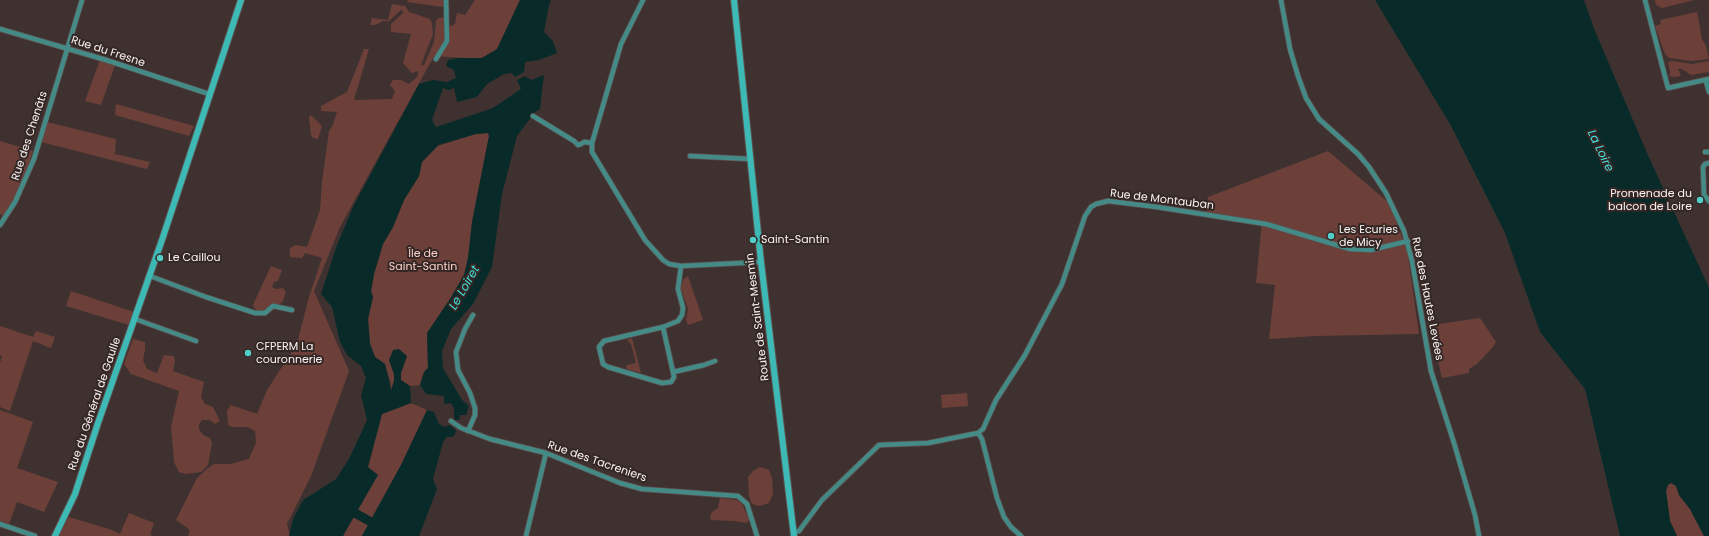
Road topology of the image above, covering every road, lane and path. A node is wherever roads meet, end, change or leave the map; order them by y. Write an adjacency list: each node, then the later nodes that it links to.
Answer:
1 (82, 0): 9 (street, Rue des Chenâts)
2 (241, 0): 13 (main road)
3 (446, 0): 10 (street)
4 (643, 0): 15 (street)
5 (734, 0): 17 (main road, Route de Saint-Mesmin)
6 (1281, 0): 21 (street, Rue des Hautes Levées)
7 (1645, 0): 11 (street)
8 (0, 29): 9 (street, Rue du Fresne)
9 (69, 48): 13 (street, Rue du Fresne); 20 (street, Rue des Chenâts)
10 (436, 59)
11 (1707, 80): 12 (street)
12 (1709, 92)
13 (209, 94): 24 (main road, Rue du Général de Gaulle)
14 (533, 116): 15 (street)
15 (592, 143): 23 (street)
16 (690, 156): 17 (street)
17 (751, 159): 22 (main road, Route de Saint-Mesmin)
18 (1709, 163): 19 (street)
19 (1709, 201)
20 (0, 225)
21 (1408, 241): 34 (street, Rue de Montauban); 43 (street, Rue des Hautes Levées)
22 (761, 262): 23 (street); 37 (main road, Route de Saint-Mesmin)
23 (681, 266): 28 (street)
24 (150, 276): 25 (street); 27 (main road, Rue du Général de Gaulle)
25 (292, 310)
26 (473, 315): 33 (street)
27 (135, 318): 29 (street); 39 (main road, Rue du Général de Gaulle)
28 (663, 327): 31 (street); 31 (street)
29 (196, 340)
30 (715, 361): 31 (street)
31 (673, 372)
32 (451, 421): 33 (street, Rue des Tacreniers)
33 (468, 431): 35 (street, Rue des Tacreniers)
34 (978, 433): 37 (street); 42 (street)
35 (546, 453): 40 (street); 41 (street, Rue des Tacreniers)
36 (0, 524): 38 (street)
37 (794, 534)
38 (35, 536)
39 (55, 536)
40 (526, 536)
41 (757, 536)
42 (1021, 536)
43 (1479, 536)

